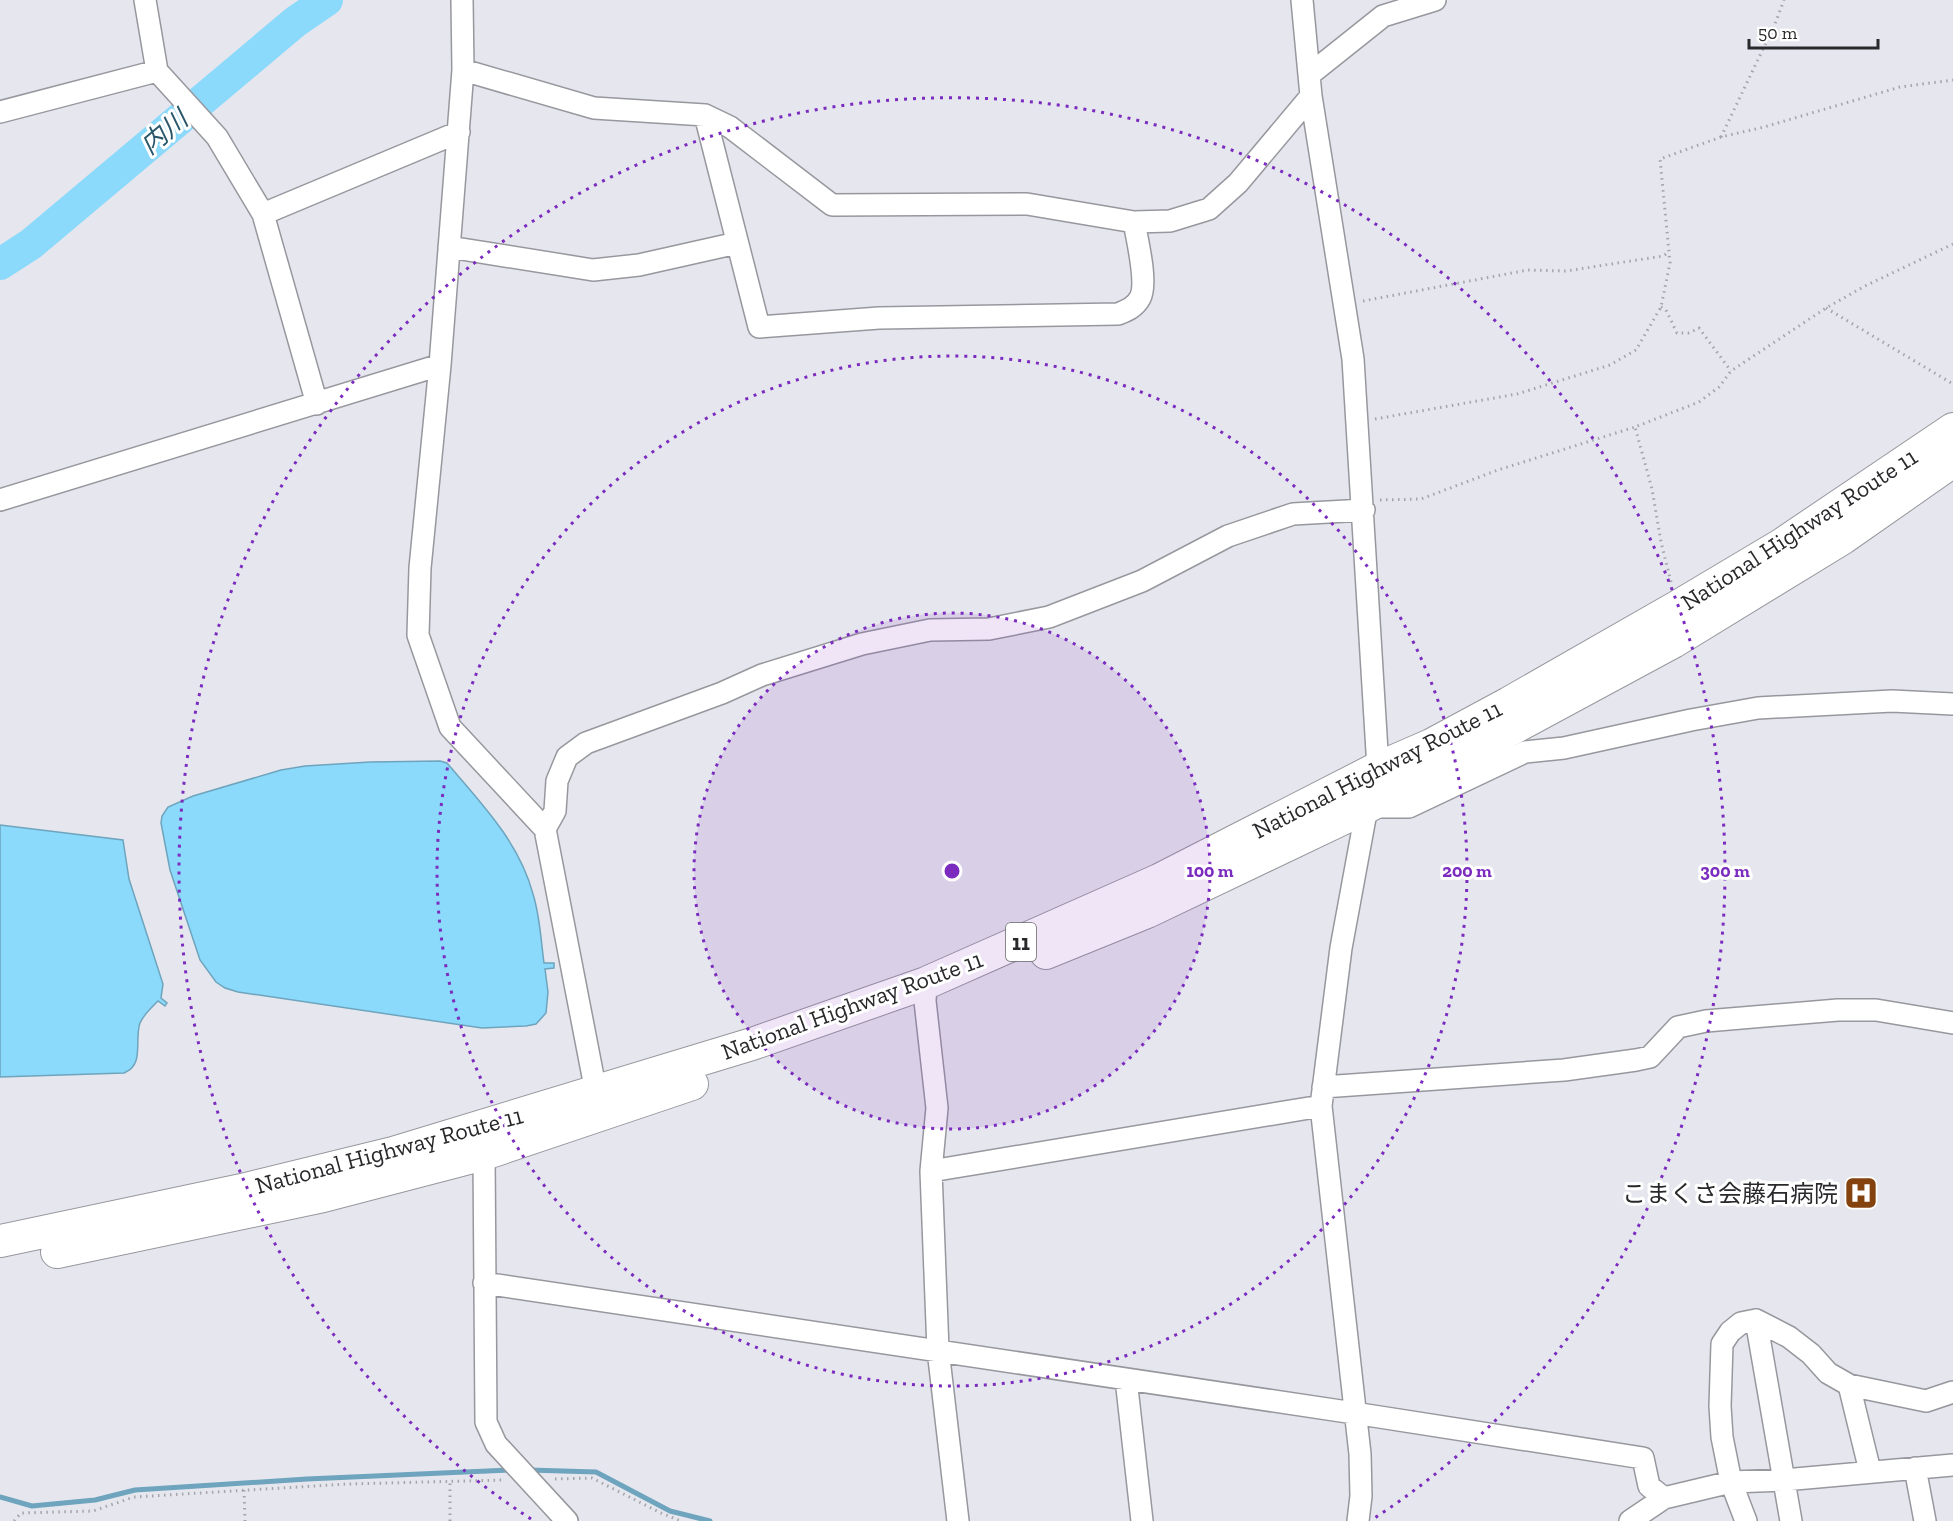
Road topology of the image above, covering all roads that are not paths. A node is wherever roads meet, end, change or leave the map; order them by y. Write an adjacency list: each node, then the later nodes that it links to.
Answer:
1 (145, 0): 6 (street)
2 (462, 0): 5 (street)
3 (1302, 0): 7 (street)
4 (1435, 0): 7 (street)
5 (463, 70): 9 (street); 10 (street)
6 (157, 71): 8 (street); 11 (street)
7 (1310, 86): 12 (street); 20 (street)
8 (0, 112)
9 (705, 115): 12 (street); 13 (street)
10 (459, 132): 11 (street); 14 (street)
11 (263, 214): 16 (street)
12 (1134, 222): 13 (street)
13 (737, 243): 14 (street)
14 (449, 247): 15 (street)
15 (440, 365): 16 (street); 24 (street)
16 (317, 404): 19 (street)
17 (1953, 429): 22 (highway, National Highway Route 11 / 11)
18 (1953, 461): 23 (highway, National Highway Route 11 / 11)
19 (0, 501)
20 (1364, 505): 22 (street); 24 (street)
21 (1953, 704): 23 (street)
22 (1378, 768): 23 (street); 25 (highway, National Highway Route 11 / 11)
23 (1367, 807): 25 (highway, National Highway Route 11 / 11); 28 (street)
24 (545, 830): 27 (street)
25 (926, 992): 27 (highway, National Highway Route 11 / 11); 29 (highway, National Highway Route 11 / 11); 30 (street)
26 (1953, 1023): 28 (street)
27 (596, 1092): 29 (highway, National Highway Route 11 / 11)
28 (1322, 1097): 30 (street); 40 (street)
29 (480, 1142): 31 (highway, National Highway Route 11 / 11); 32 (highway, National Highway Route 11 / 11); 33 (street)
30 (931, 1171): 35 (street)
31 (0, 1241)
32 (0, 1263)
33 (484, 1283): 35 (street); 47 (street)
34 (1756, 1320): 37 (street); 44 (street); 45 (street)
35 (938, 1350): 36 (street); 48 (street)
36 (1126, 1379): 40 (street); 49 (street)
37 (1849, 1385): 38 (street); 43 (street)
38 (1953, 1392): 39 (street)
39 (1953, 1398)
40 (1354, 1413): 46 (street); 50 (street)
41 (1953, 1465): 42 (street)
42 (1915, 1468): 43 (street); 54 (street)
43 (1870, 1471): 44 (street)
44 (1784, 1480): 45 (street); 53 (street)
45 (1731, 1482): 46 (street); 52 (street)
46 (1664, 1498): 51 (street)
47 (567, 1521)
48 (958, 1521)
49 (1142, 1521)
50 (1358, 1521)
51 (1630, 1521)
52 (1746, 1521)
53 (1791, 1521)
54 (1925, 1521)

